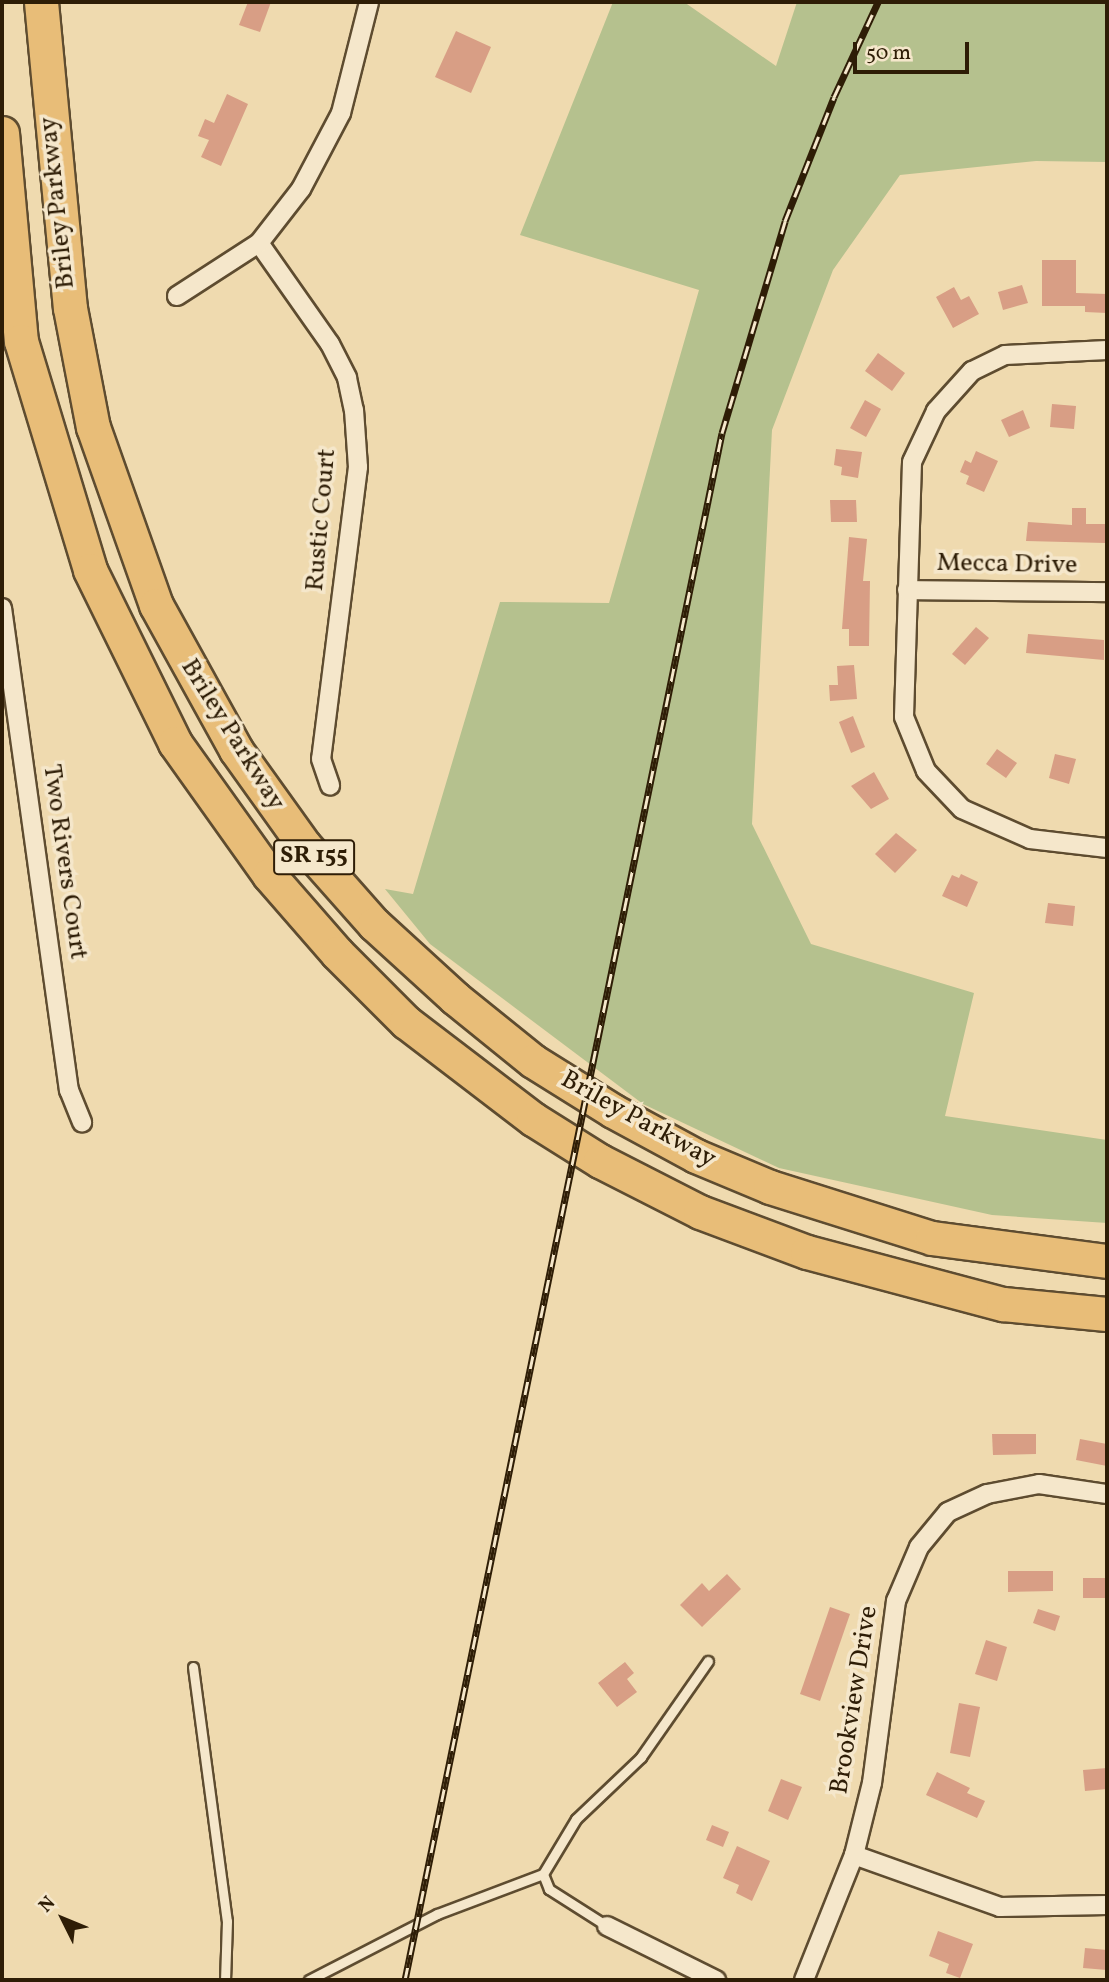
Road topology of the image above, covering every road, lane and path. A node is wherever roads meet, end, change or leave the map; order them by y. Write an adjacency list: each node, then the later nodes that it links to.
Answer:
1 (41, 2): 13 (highway, Briley Parkway / SR 155)
2 (369, 2): 4 (street)
3 (2, 133): 14 (highway, Briley Parkway / SR 155)
4 (259, 243): 5 (street); 10 (street, Rustic Court)
5 (177, 296)
6 (1107, 349): 7 (street)
7 (907, 590): 8 (street, Mecca Drive); 11 (street)
8 (1107, 592)
9 (2, 608): 12 (street, Two Rivers Court)
10 (330, 785)
11 (1107, 848)
12 (82, 1122)
13 (1107, 1261)
14 (1107, 1314)
15 (1107, 1494): 18 (street, Brookview Drive)
16 (708, 1661): 19 (lane)
17 (193, 1667): 22 (lane)
18 (854, 1855): 20 (street); 25 (street, Brookview Drive)
19 (543, 1874): 21 (lane); 23 (lane)
20 (1107, 1905)
21 (607, 1926): 24 (street)
22 (225, 1980)
23 (309, 1980)
24 (716, 1980)
25 (804, 1980)

